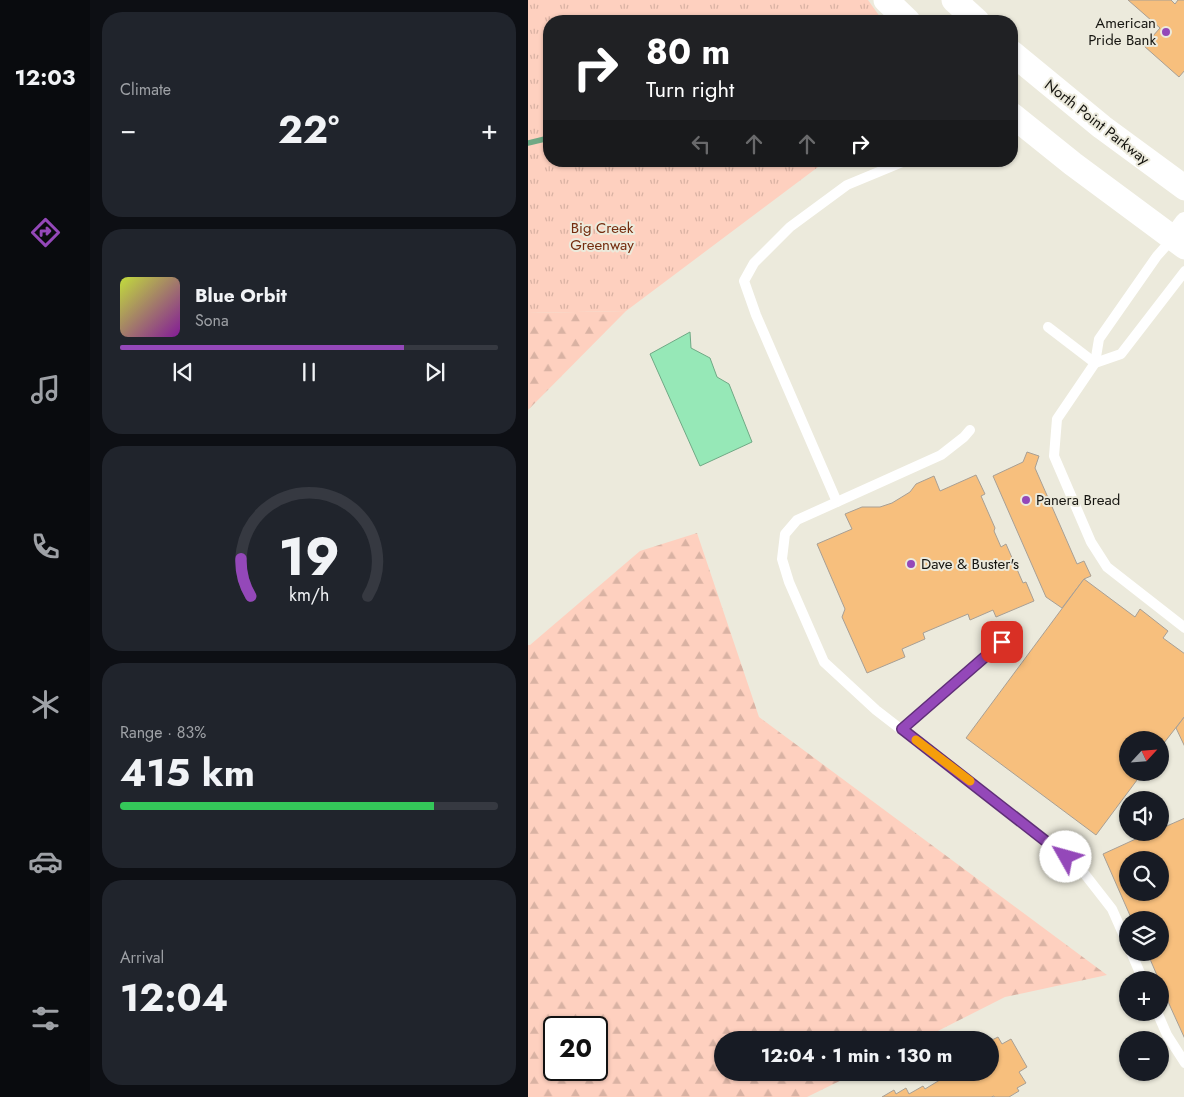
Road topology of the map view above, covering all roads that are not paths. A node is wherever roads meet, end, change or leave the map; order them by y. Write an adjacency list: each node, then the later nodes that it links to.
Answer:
1 (886, 0): 3 (street)
2 (954, 0): 4 (street)
3 (902, 15)
4 (970, 15)
5 (1018, 57): 8 (street, North Point Parkway)
6 (1018, 120): 9 (street)
7 (890, 167): 14 (lane)
8 (1184, 188)
9 (1181, 236): 12 (lane)
10 (1184, 272): 12 (lane)
11 (1048, 327): 12 (lane)
12 (1095, 363): 15 (lane)
13 (970, 430): 14 (lane)
14 (837, 502): 17 (lane)
15 (1184, 628)
16 (1017, 629): 17 (lane)
17 (902, 729): 18 (lane)
18 (1119, 925)
19 (1162, 1021): 20 (lane)
20 (1184, 1063)

